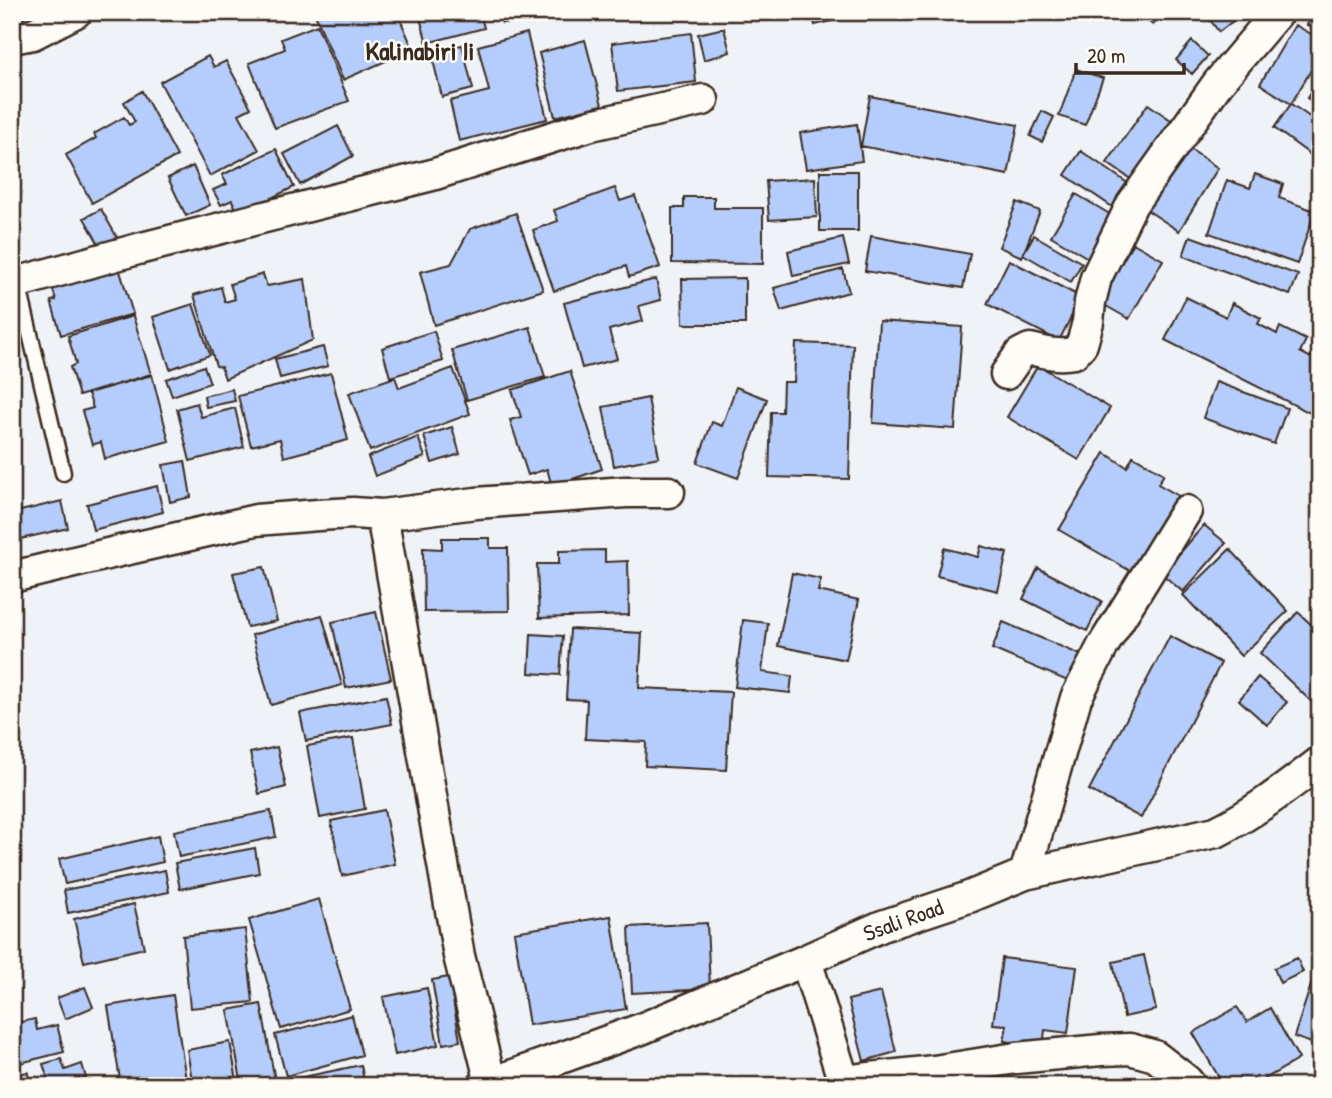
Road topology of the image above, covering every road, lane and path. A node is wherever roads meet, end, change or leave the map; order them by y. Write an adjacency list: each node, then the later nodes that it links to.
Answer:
1 (76, 12): 3 (street)
2 (1278, 12): 6 (street)
3 (12, 38)
4 (703, 100): 5 (street)
5 (15, 284): 7 (lane)
6 (1006, 374)
7 (63, 474)
8 (669, 492): 10 (street)
9 (1186, 511): 13 (street)
10 (382, 515): 11 (street); 16 (street)
11 (12, 577)
12 (1320, 762): 13 (street, Ssali Road)
13 (1025, 874): 14 (street, Ssali Road)
14 (806, 960): 15 (street); 16 (street, Ssali Road)
15 (844, 1083): 17 (street)
16 (487, 1084)
17 (1191, 1086)

